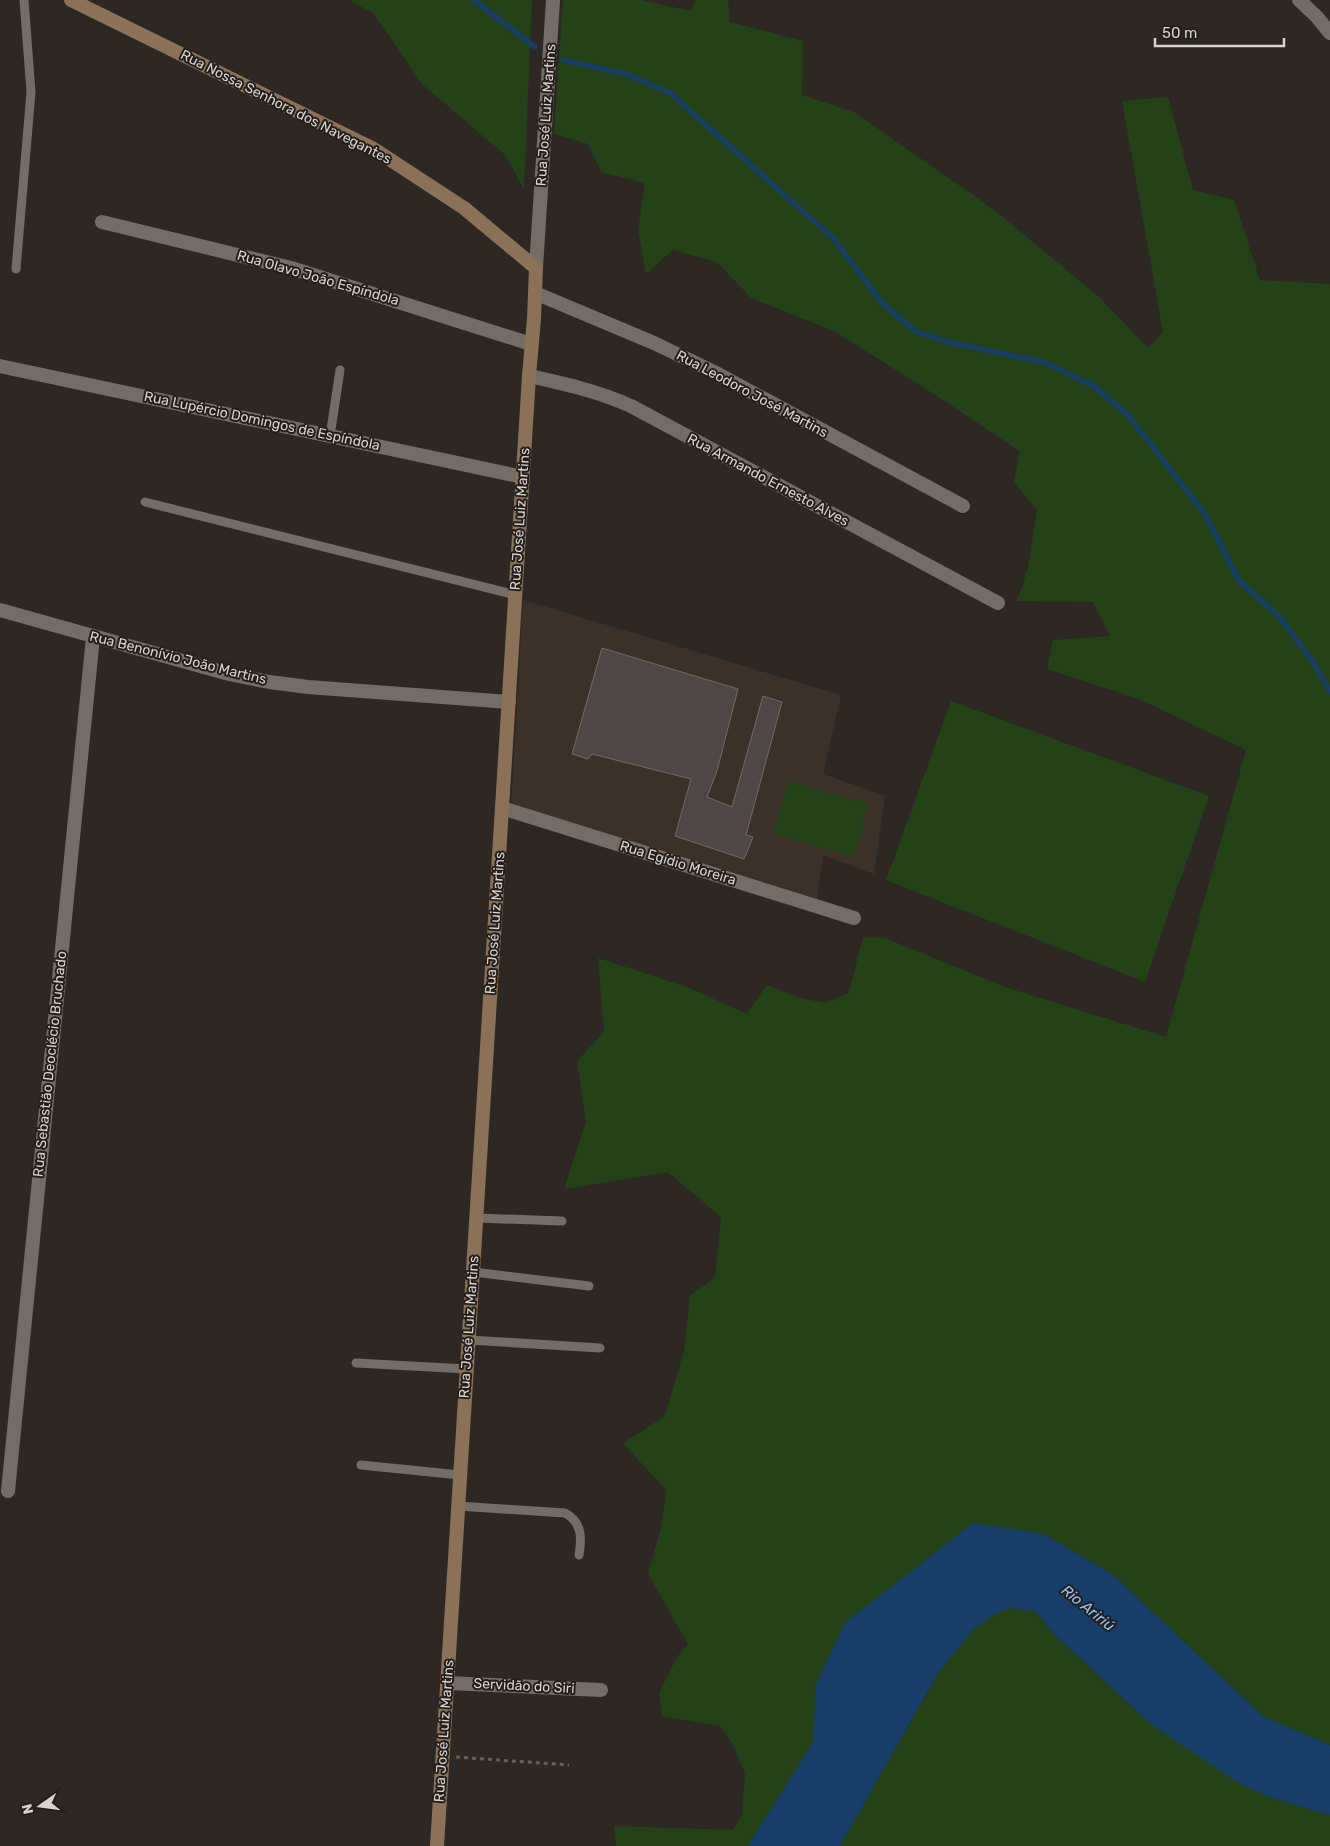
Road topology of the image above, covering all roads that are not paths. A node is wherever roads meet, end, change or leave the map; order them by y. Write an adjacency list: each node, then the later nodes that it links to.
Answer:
1 (24, 0): 8 (lane)
2 (71, 0): 7 (main road, Rua Nossa Senhora dos Navegantes)
3 (553, 0): 7 (street, Rua José Luiz Martins)
4 (1299, 0): 5 (street)
5 (1330, 33)
6 (102, 222): 10 (street, Rua Olavo João Espíndola)
7 (536, 268): 9 (main road, Rua José Luiz Martins)
8 (16, 269)
9 (535, 293): 10 (main road, Rua José Luiz Martins); 17 (street, Rua Leodoro José Martins)
10 (532, 344): 13 (main road, Rua José Luiz Martins)
11 (0, 366): 14 (street, Rua Lupércio Domingos de Espíndola)
12 (340, 370): 14 (lane)
13 (529, 376): 15 (main road, Rua José Luiz Martins); 19 (street, Rua Armando Ernesto Alves)
14 (330, 436): 15 (street, Rua Lupércio Domingos de Espíndola)
15 (523, 477): 18 (main road, Rua José Luiz Martins)
16 (145, 502): 18 (lane)
17 (963, 506)
18 (516, 595): 22 (main road, Rua José Luiz Martins)
19 (998, 603)
20 (0, 610): 21 (street, Rua Benonívio João Martins)
21 (93, 637): 22 (street, Rua Benonívio João Martins); 35 (street, Rua Sebastião Deoclécio Bruchado)
22 (509, 702): 23 (main road, Rua José Luiz Martins)
23 (502, 808): 24 (street, Rua Egídio Moreira); 25 (main road, Rua José Luiz Martins)
24 (854, 918)
25 (476, 1218): 26 (lane); 27 (main road, Rua José Luiz Martins)
26 (562, 1221)
27 (473, 1272): 28 (lane); 29 (main road, Rua José Luiz Martins)
28 (589, 1286)
29 (469, 1340): 30 (lane); 32 (main road, Rua José Luiz Martins)
30 (600, 1348)
31 (356, 1363): 32 (lane)
32 (467, 1369): 34 (main road, Rua José Luiz Martins)
33 (360, 1465): 34 (lane)
34 (460, 1475): 36 (main road, Rua José Luiz Martins)
35 (8, 1491)
36 (458, 1506): 37 (lane); 38 (main road, Rua José Luiz Martins)
37 (579, 1556)
38 (447, 1683): 39 (street, Servidão do Siri); 40 (main road, Rua José Luiz Martins)
39 (601, 1690)
40 (437, 1846)

